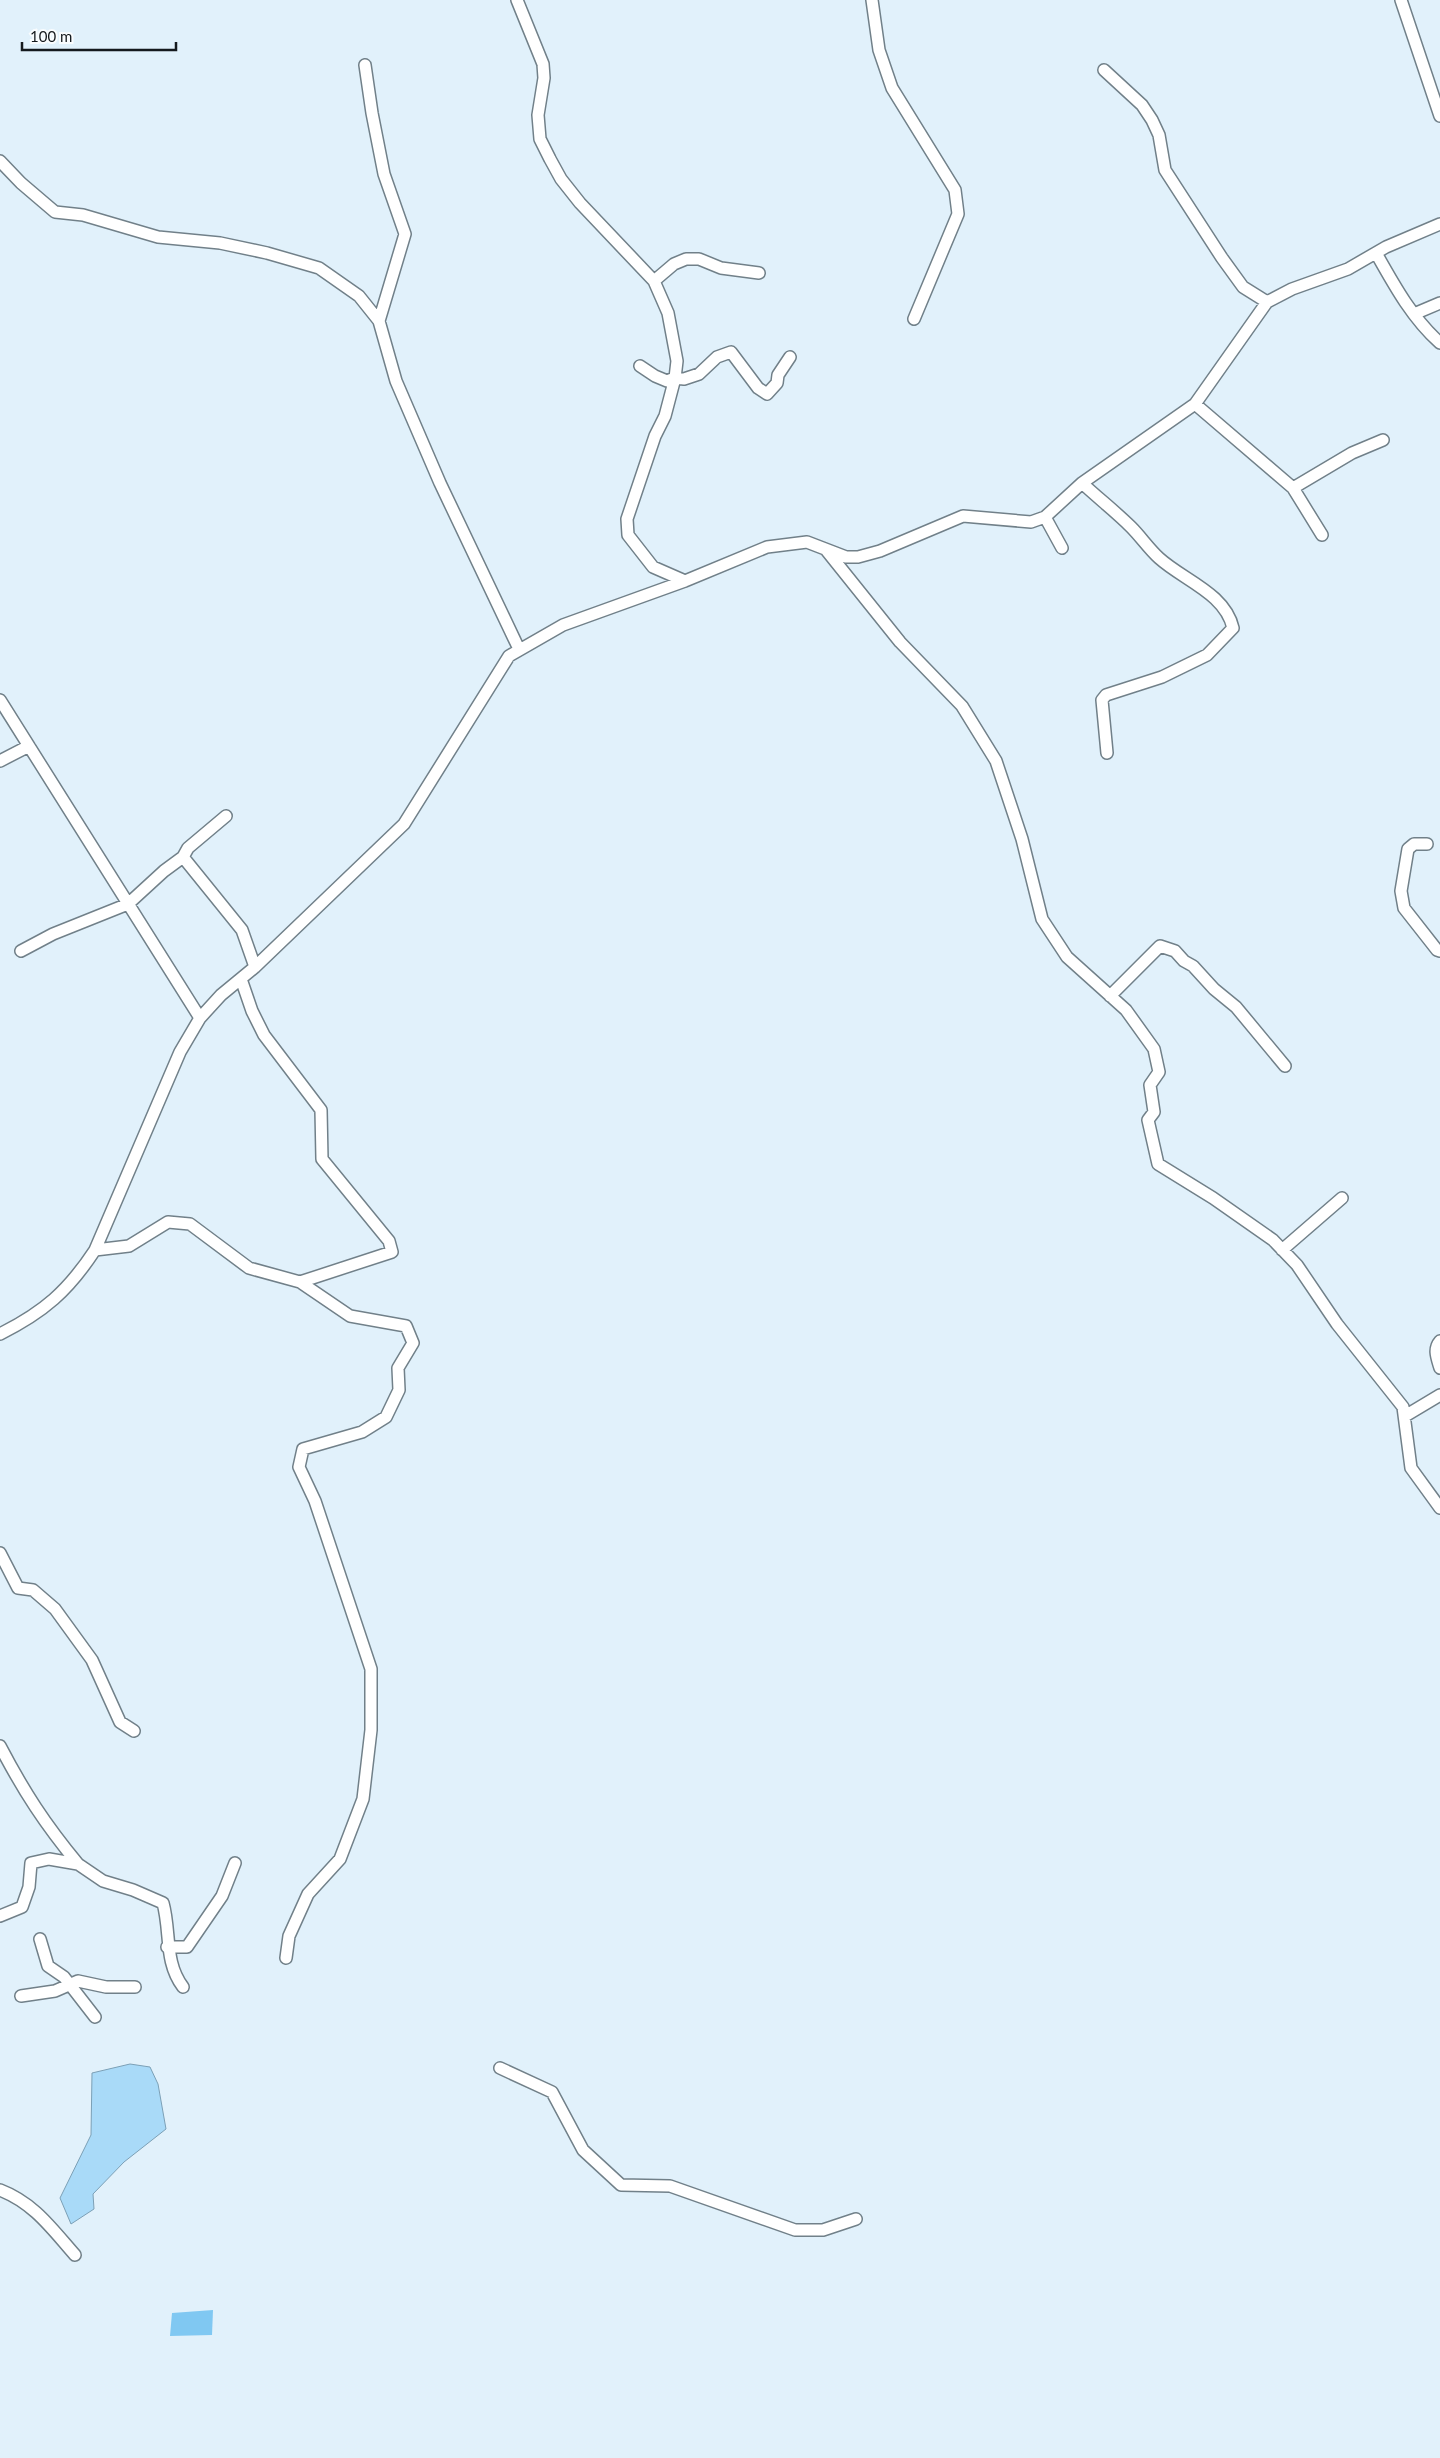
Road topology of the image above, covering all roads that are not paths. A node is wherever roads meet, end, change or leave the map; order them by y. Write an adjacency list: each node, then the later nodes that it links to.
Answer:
1 (517, 0): 11 (street)
2 (872, 0): 15 (street)
3 (1401, 0): 6 (street)
4 (365, 65): 16 (street)
5 (1104, 70): 12 (street)
6 (1440, 116)
7 (0, 162): 16 (street)
8 (1440, 224): 9 (street)
9 (1376, 253): 12 (street); 14 (street)
10 (759, 273): 11 (street)
11 (654, 281): 20 (street)
12 (1266, 302): 21 (street)
13 (1440, 303): 14 (street)
14 (1414, 314): 17 (street)
15 (914, 319)
16 (379, 320): 30 (street)
17 (1440, 342)
18 (790, 357): 20 (street)
19 (640, 366): 20 (street)
20 (675, 378): 29 (street)
21 (1195, 404): 23 (street); 24 (street)
22 (1383, 440): 24 (street)
23 (1082, 483): 25 (street); 33 (street)
24 (1293, 488): 26 (street)
25 (1045, 517): 27 (street); 28 (street)
26 (1322, 535)
27 (1062, 548)
28 (826, 549): 29 (street); 43 (street)
29 (685, 582): 30 (street)
30 (519, 649): 41 (street)
31 (0, 700): 32 (street)
32 (29, 746): 34 (street); 38 (street)
33 (1107, 752)
34 (0, 761)
35 (226, 816): 37 (street)
36 (1427, 844): 40 (street)
37 (182, 857): 38 (street); 41 (street)
38 (128, 904): 39 (street); 44 (street)
39 (21, 951)
40 (1440, 951)
41 (255, 967): 42 (street)
42 (241, 979): 44 (street); 49 (street)
43 (1110, 996): 45 (street); 48 (street)
44 (200, 1018): 47 (street)
45 (1285, 1066)
46 (1342, 1198): 48 (street)
47 (95, 1250): 49 (street); 50 (street)
48 (1282, 1250): 54 (street)
49 (300, 1282): 64 (street)
50 (0, 1334)
51 (1440, 1340): 52 (street)
52 (1440, 1368)
53 (1440, 1395): 54 (street)
54 (1404, 1416): 55 (street)
55 (1440, 1508)
56 (0, 1553): 57 (street)
57 (134, 1731)
58 (0, 1746): 60 (street)
59 (235, 1863): 63 (street)
60 (78, 1864): 61 (street); 63 (street)
61 (0, 1916)
62 (40, 1939): 65 (street)
63 (167, 1947): 67 (street)
64 (286, 1958)
65 (69, 1985): 66 (street); 68 (street); 69 (street)
66 (135, 1987)
67 (183, 1987)
68 (21, 1996)
69 (95, 2017)
70 (500, 2068): 72 (street)
71 (0, 2190): 73 (street)
72 (856, 2219)
73 (75, 2255)

